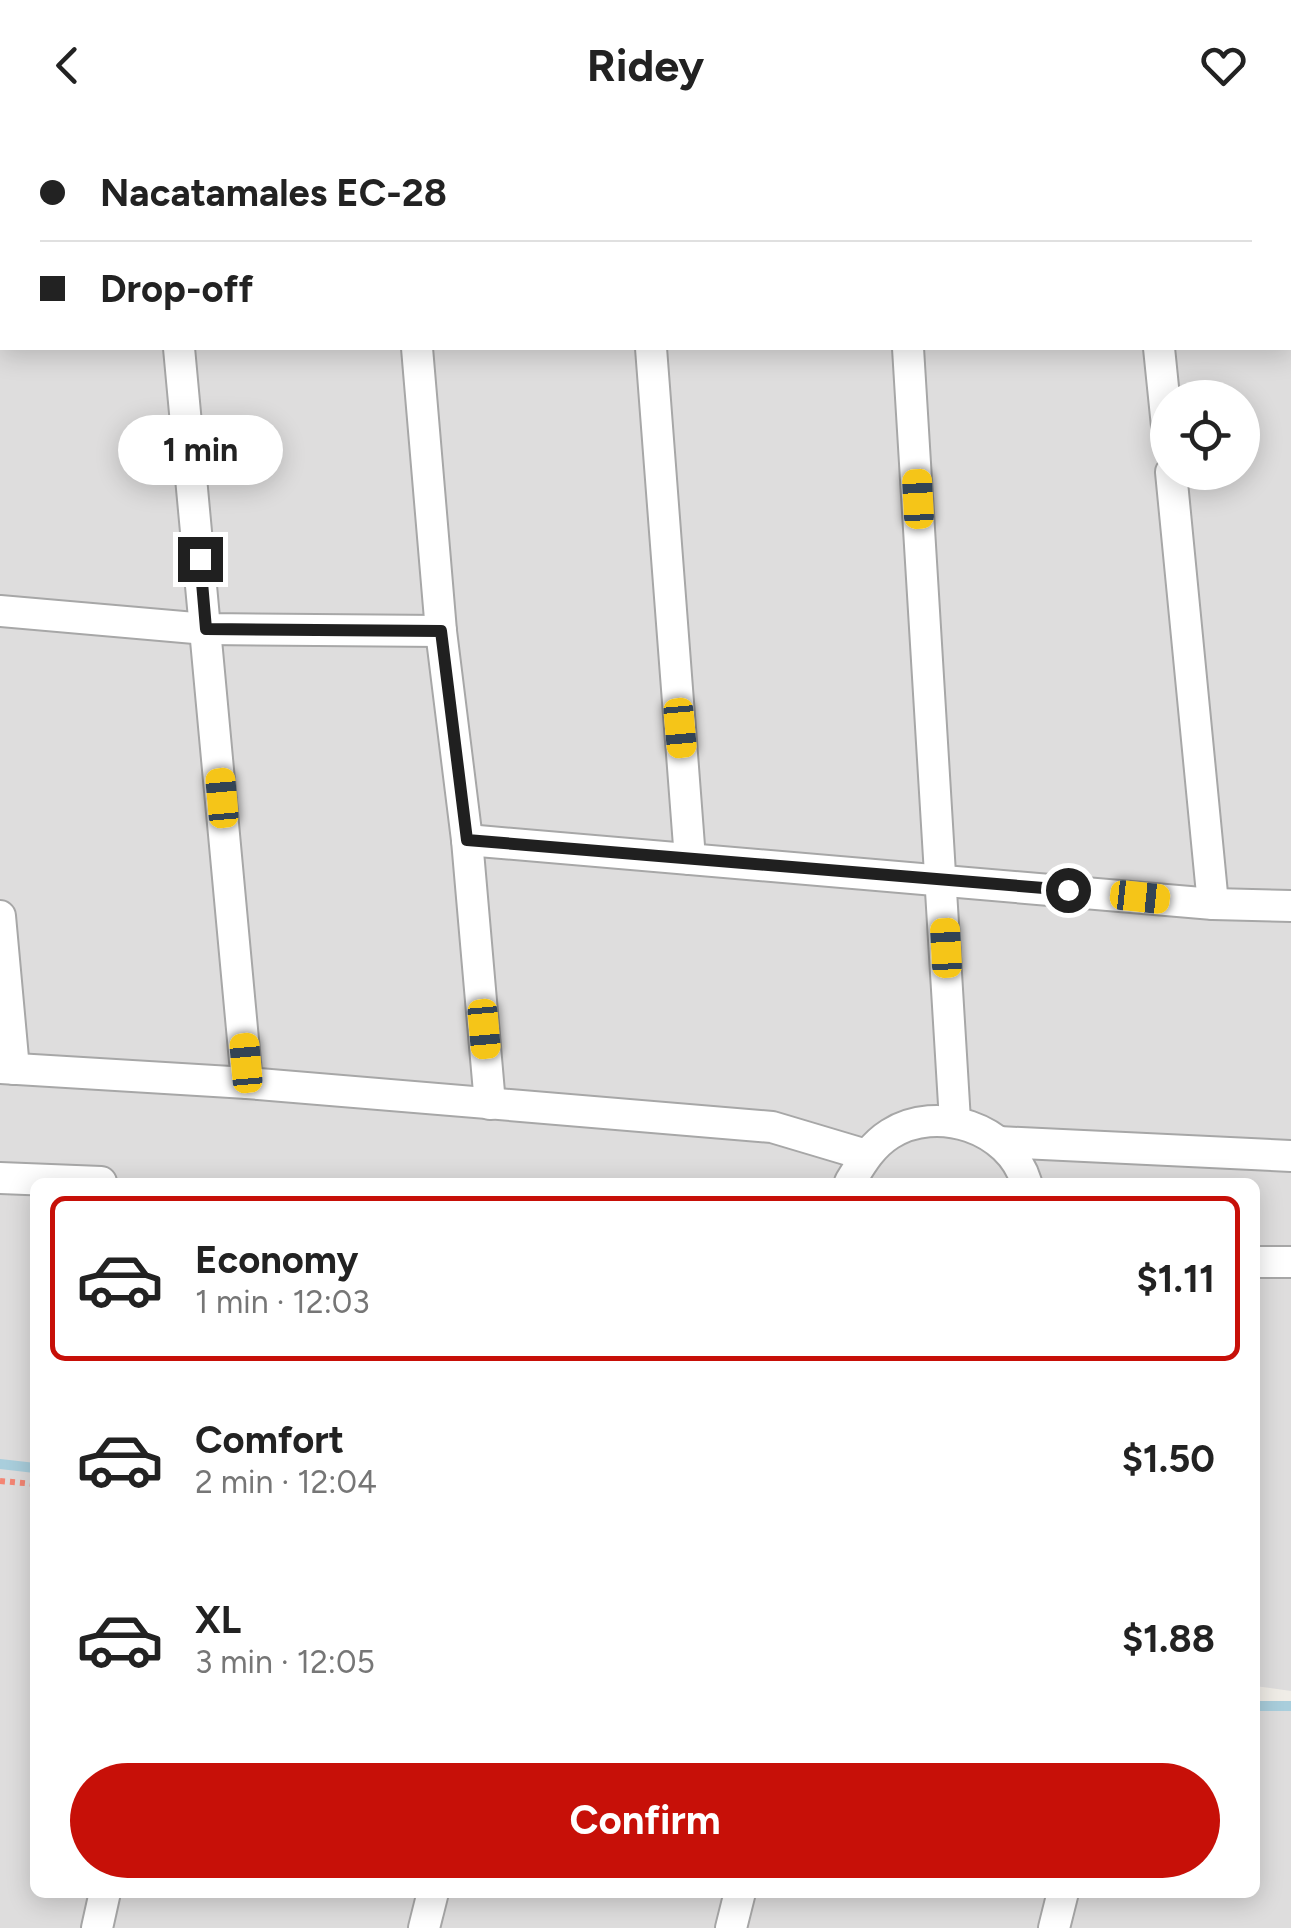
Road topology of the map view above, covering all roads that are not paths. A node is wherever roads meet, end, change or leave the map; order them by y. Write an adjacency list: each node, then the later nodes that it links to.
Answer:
1 (179, 350): 9 (street)
2 (417, 350): 10 (street)
3 (651, 350): 12 (street)
4 (908, 350): 13 (street)
5 (1159, 350): 6 (street)
6 (1162, 380)
7 (1173, 490): 14 (street)
8 (0, 611): 9 (street)
9 (206, 629): 10 (street); 18 (street)
10 (441, 631): 11 (street)
11 (467, 840): 12 (street); 19 (street)
12 (690, 858): 13 (street)
13 (942, 878): 14 (street); 20 (street)
14 (1212, 904): 15 (street)
15 (1291, 906)
16 (0, 916): 17 (street)
17 (7, 1068): 18 (street)
18 (247, 1083): 19 (street)
19 (490, 1104): 22 (street)
20 (955, 1122): 21 (street); 22 (street)
21 (999, 1142): 23 (street); 26 (street)
22 (866, 1155): 25 (street)
23 (1291, 1156)
24 (0, 1178): 27 (street)
25 (852, 1178)
26 (1025, 1178)
27 (30, 1179)
28 (1260, 1262): 29 (street)
29 (1291, 1262)
30 (104, 1898): 34 (street)
31 (432, 1898): 35 (street)
32 (739, 1898): 36 (street)
33 (1062, 1898): 37 (street)
34 (97, 1928)
35 (424, 1928)
36 (732, 1928)
37 (1054, 1928)

